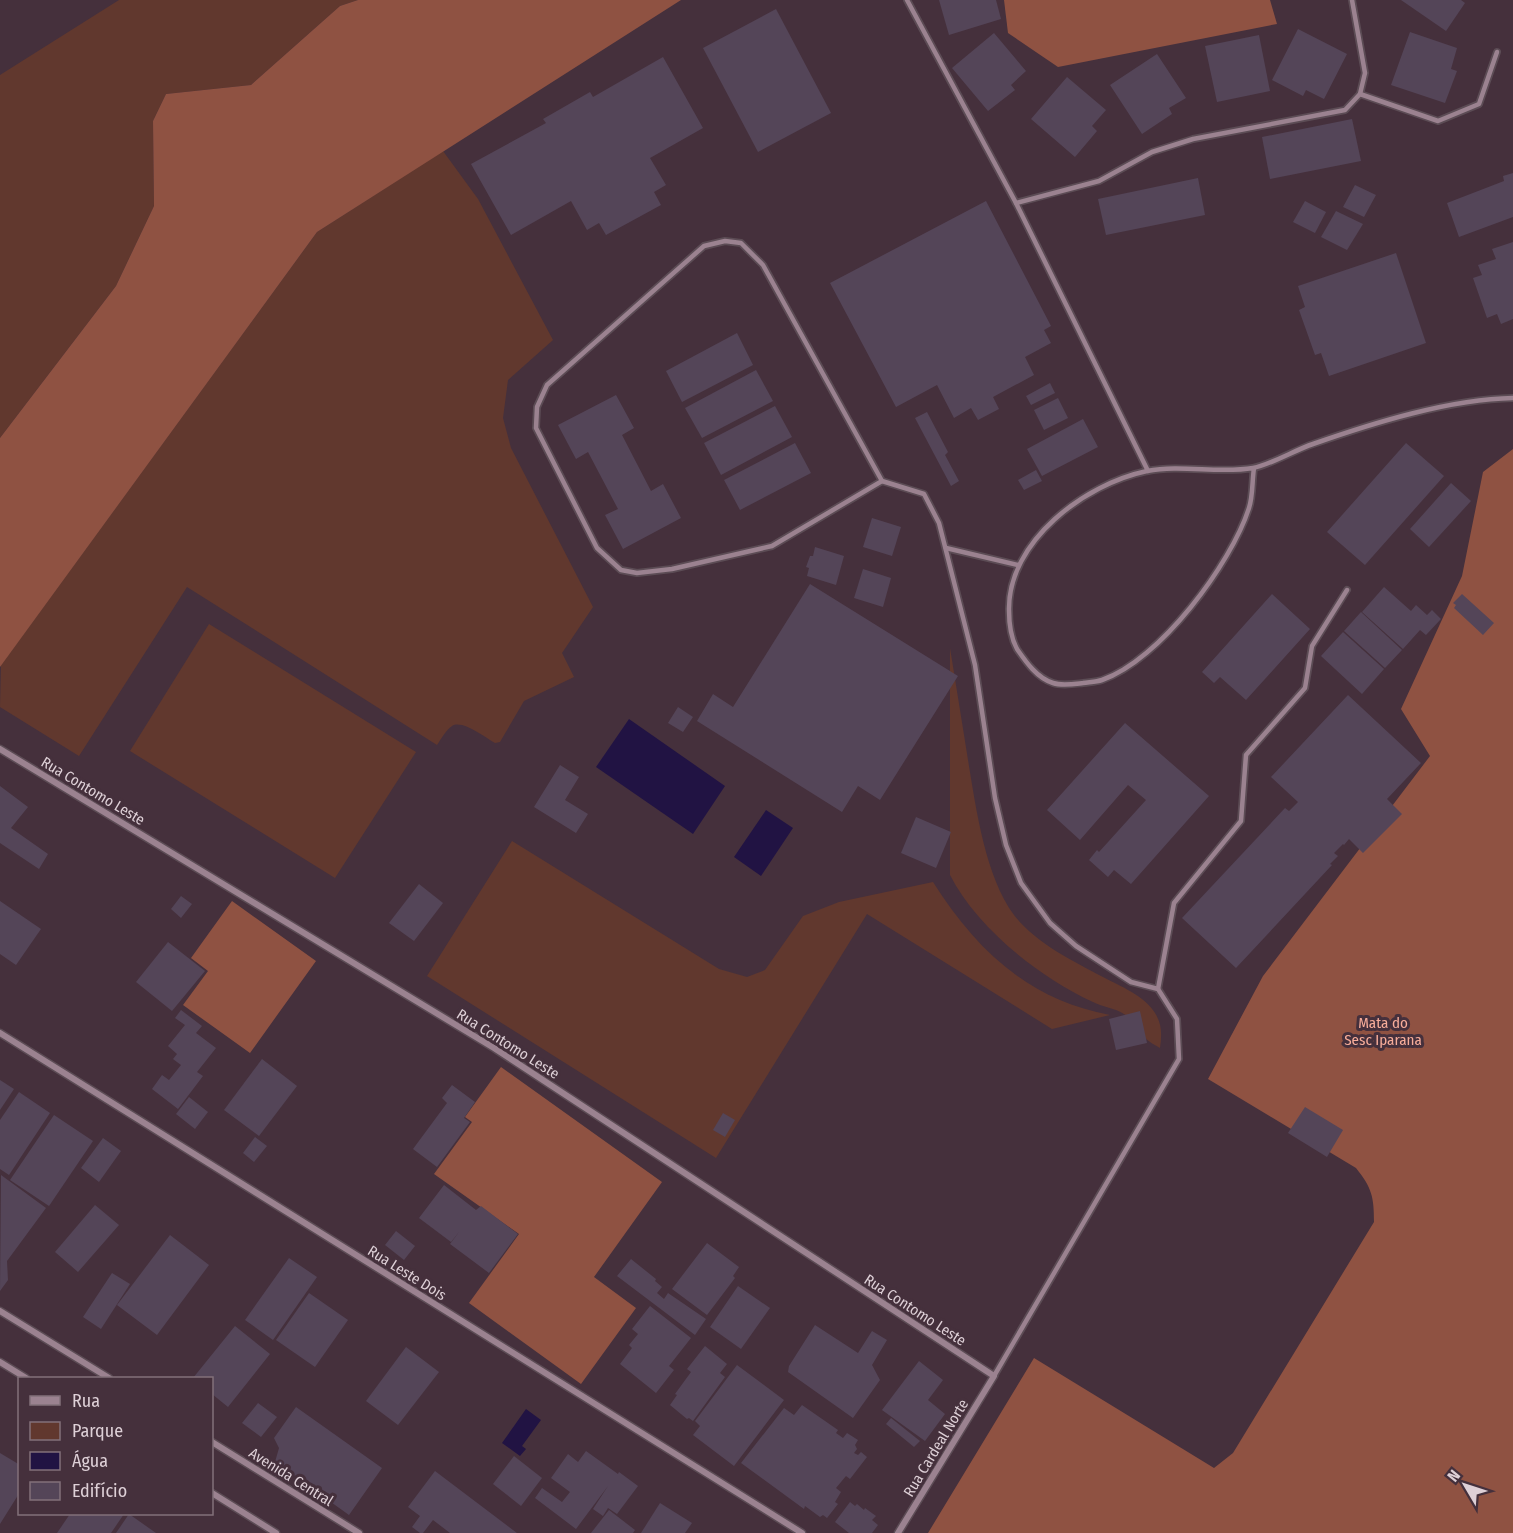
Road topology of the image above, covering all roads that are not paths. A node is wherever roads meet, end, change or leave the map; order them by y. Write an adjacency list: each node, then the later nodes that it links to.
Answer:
1 (907, 0): 5 (lane)
2 (1352, 0): 4 (lane)
3 (1497, 52): 4 (lane)
4 (1360, 94): 5 (lane)
5 (1016, 203): 8 (lane)
6 (1513, 398): 7 (lane)
7 (1254, 468): 8 (lane); 11 (lane)
8 (1148, 471): 11 (lane)
9 (882, 481): 9 (lane); 10 (lane)
10 (946, 548): 11 (lane); 14 (lane)
11 (1018, 565)
12 (1347, 590): 14 (lane)
13 (0, 749): 18 (street, Rua Contomo Leste)
14 (1158, 989): 18 (lane)
15 (0, 1032): 25 (street, Rua Leste Dois)
16 (0, 1311): 20 (street)
17 (0, 1362): 19 (street)
18 (994, 1376): 26 (street, Rua Cardeal Norte)
19 (24, 1377)
20 (107, 1377)
21 (213, 1443): 24 (street, Avenida Central)
22 (213, 1494): 23 (street)
23 (276, 1533)
24 (359, 1533)
25 (802, 1533)
26 (898, 1533)

